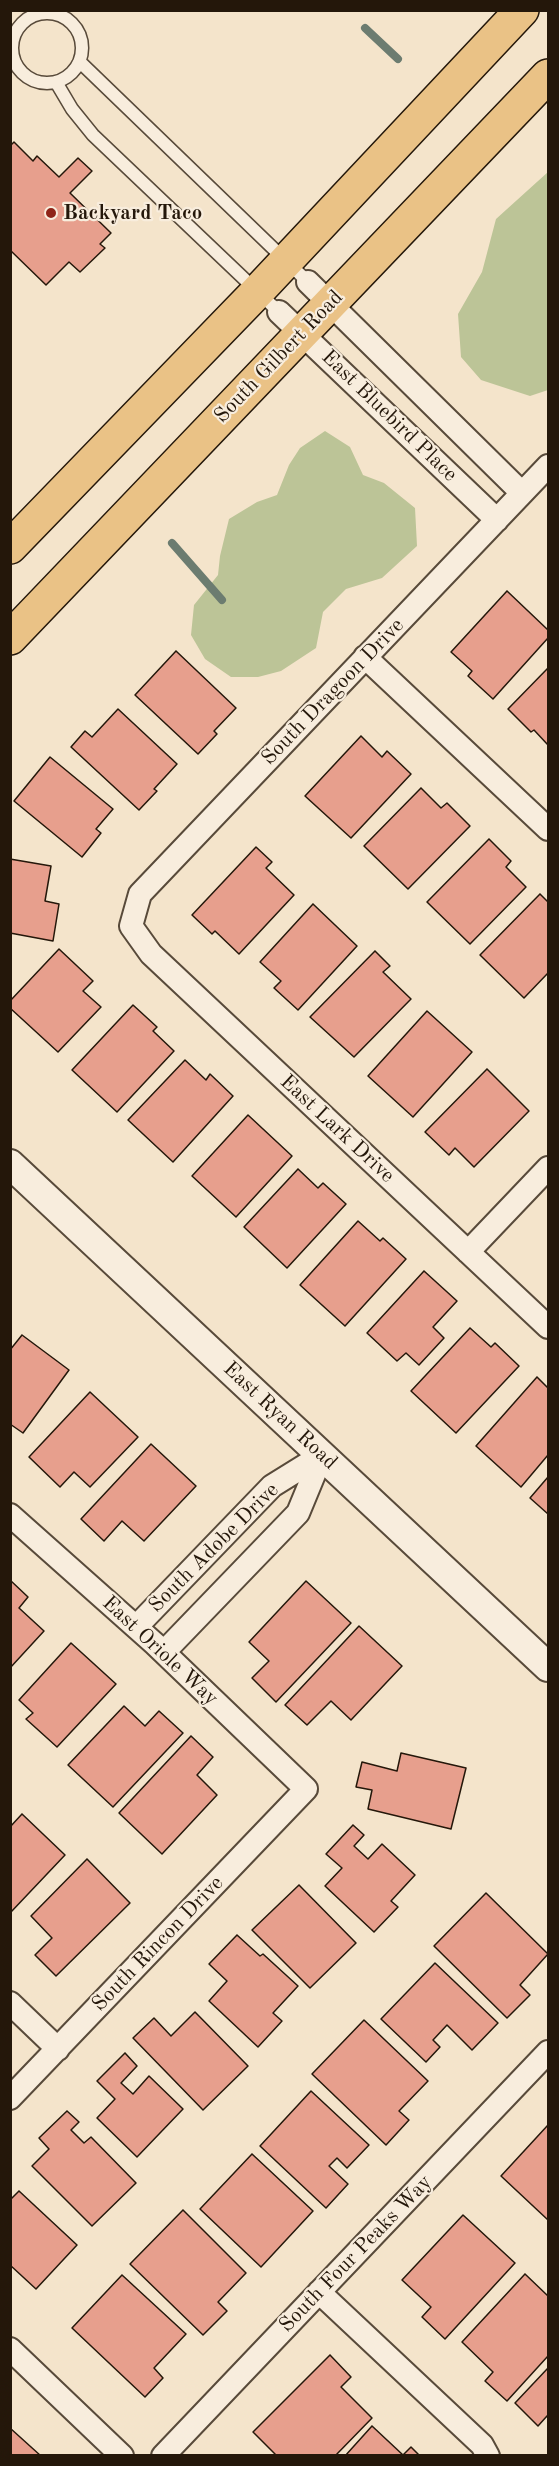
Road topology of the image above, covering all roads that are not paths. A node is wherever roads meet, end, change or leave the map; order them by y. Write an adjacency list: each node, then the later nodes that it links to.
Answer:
1 (522, 10): 7 (main road, South Gilbert Road)
2 (68, 14): 3 (lane); 4 (lane)
3 (23, 15): 6 (lane)
4 (80, 62): 6 (lane); 7 (lane, East Bluebird Place)
5 (549, 75): 7 (main road, South Gilbert Road)
6 (56, 82): 8 (lane, East Bluebird Place)
7 (308, 282): 8 (main road, South Gilbert Road); 8 (main road, South Gilbert Road); 10 (street, East Bluebird Place)
8 (279, 312): 11 (street, East Bluebird Place); 12 (main road, South Gilbert Road); 13 (main road, South Gilbert Road)
9 (549, 466): 10 (street, South Dragoon Drive)
10 (522, 493): 11 (street, South Dragoon Drive)
11 (497, 520): 14 (street, South Dragoon Drive)
12 (10, 547)
13 (10, 638)
14 (365, 657): 15 (street); 16 (street, South Dragoon Drive)
15 (549, 829)
16 (131, 926): 19 (street, East Lark Drive)
17 (10, 1164): 21 (street, East Ryan Road)
18 (549, 1168): 19 (street)
19 (468, 1251): 20 (street, East Lark Drive)
20 (549, 1327)
21 (322, 1455): 23 (street, South Adobe Drive); 24 (street, South Adobe Drive); 25 (street, East Ryan Road)
22 (10, 1515): 23 (street, East Oriole Way)
23 (136, 1627): 24 (street, East Oriole Way)
24 (164, 1652): 26 (street, East Oriole Way)
25 (549, 1667)
26 (306, 1790): 28 (street, South Rincon Drive)
27 (10, 2003): 28 (street)
28 (58, 2049): 30 (street, South Rincon Drive)
29 (549, 2052): 31 (street, South Four Peaks Way)
30 (10, 2098)
31 (319, 2292): 34 (street, South Four Peaks Way); 35 (street)
32 (10, 2349): 33 (street)
33 (122, 2456)
34 (163, 2456)
35 (488, 2456)

